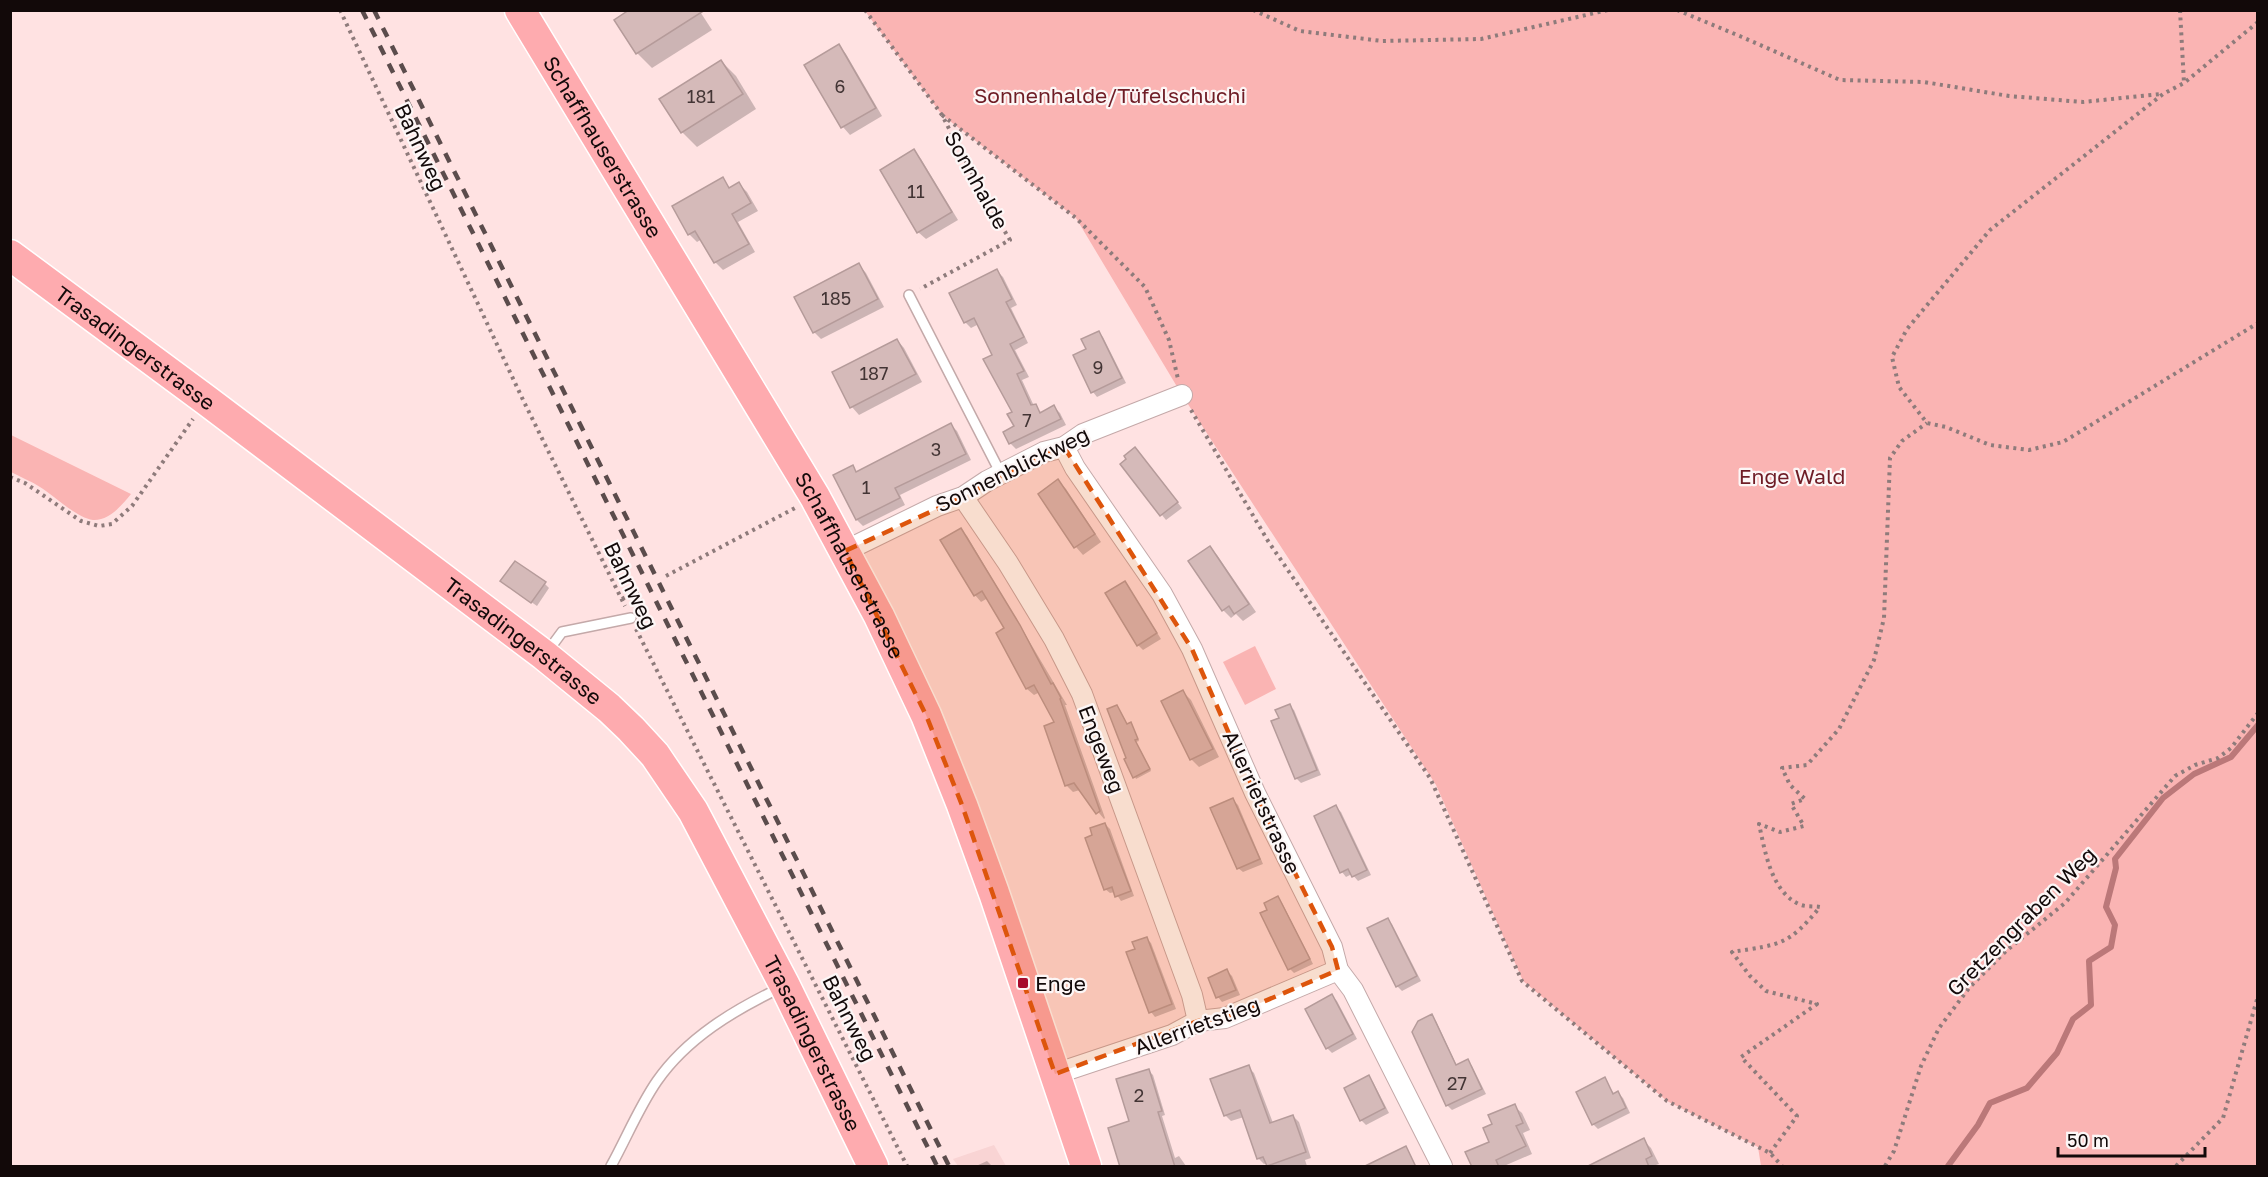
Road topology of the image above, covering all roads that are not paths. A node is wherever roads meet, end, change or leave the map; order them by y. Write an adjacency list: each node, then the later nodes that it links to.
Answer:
1 (520, 10): 8 (main road, Schaffhauserstrasse)
2 (10, 255): 10 (main road, Trasadingerstrasse)
3 (909, 295): 6 (lane)
4 (1182, 395): 5 (street, Sonnenblickweg)
5 (1064, 447): 6 (street, Sonnenblickweg); 11 (street, Allerrietstrasse)
6 (1001, 474): 7 (street, Sonnenblickweg)
7 (963, 497): 8 (street, Sonnenblickweg); 13 (street, Engeweg)
8 (845, 552): 14 (main road, Schaffhauserstrasse)
9 (631, 618): 10 (lane)
10 (544, 655): 12 (main road, Trasadingerstrasse)
11 (1338, 970): 13 (street, Allerrietstieg); 18 (street, Allerrietstrasse)
12 (785, 986): 15 (lane); 16 (main road, Trasadingerstrasse)
13 (1198, 1021): 14 (street, Allerrietstieg)
14 (1054, 1074): 17 (main road, Schaffhauserstrasse)
15 (611, 1167)
16 (873, 1167)
17 (1086, 1167)
18 (1442, 1167)

